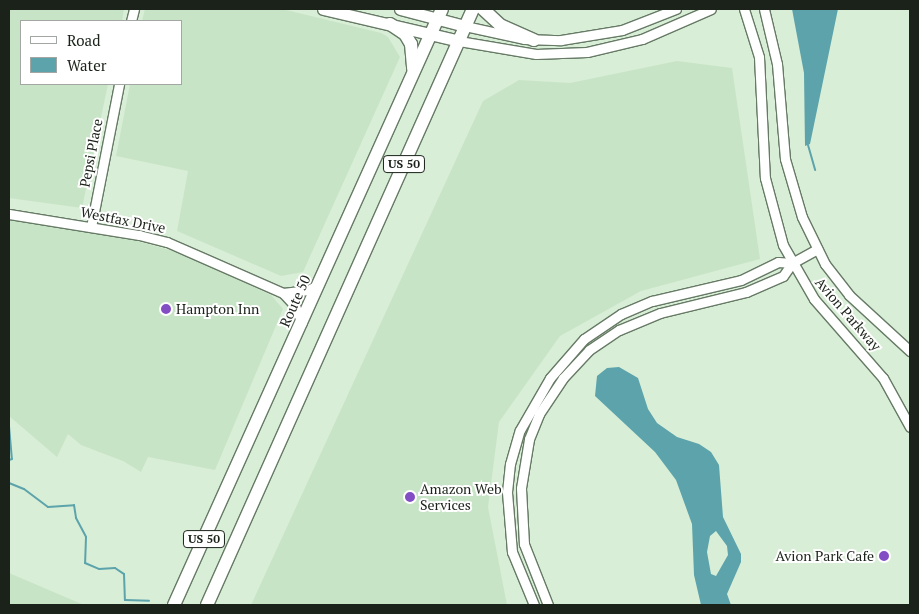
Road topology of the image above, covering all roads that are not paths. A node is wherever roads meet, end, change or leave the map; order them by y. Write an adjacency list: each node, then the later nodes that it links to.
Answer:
1 (323, 9): 10 (main road)
2 (400, 9): 9 (main road)
3 (473, 9): 11 (highway, US 50)
4 (483, 9): 13 (highway)
5 (676, 9): 13 (street)
6 (711, 9): 14 (street)
7 (744, 9): 20 (street, Avion Parkway)
8 (764, 9): 19 (street, Avion Parkway)
9 (440, 13): 11 (main road); 12 (highway, Route 50 / US 50)
10 (390, 24): 12 (main road); 15 (highway)
11 (465, 26): 13 (street); 14 (highway, US 50)
12 (431, 34): 14 (main road); 15 (highway, Route 50 / US 50)
13 (534, 40)
14 (459, 41): 27 (highway, US 50)
15 (413, 72): 21 (highway, Route 50 / US 50)
16 (119, 85): 18 (street, Pepsi Place)
17 (9, 214): 18 (street, Westfax Drive)
18 (91, 227): 22 (street, Westfax Drive)
19 (817, 249): 20 (street); 24 (street, Avion Parkway)
20 (792, 263): 25 (street, Avion Parkway); 28 (street); 29 (street)
21 (318, 286): 22 (street); 23 (highway, Route 50 / US 50)
22 (283, 293): 23 (street, Westfax Drive)
23 (302, 323): 26 (highway, Route 50 / US 50)
24 (910, 351)
25 (910, 428)
26 (174, 605)
27 (207, 605)
28 (534, 605)
29 (548, 605)

